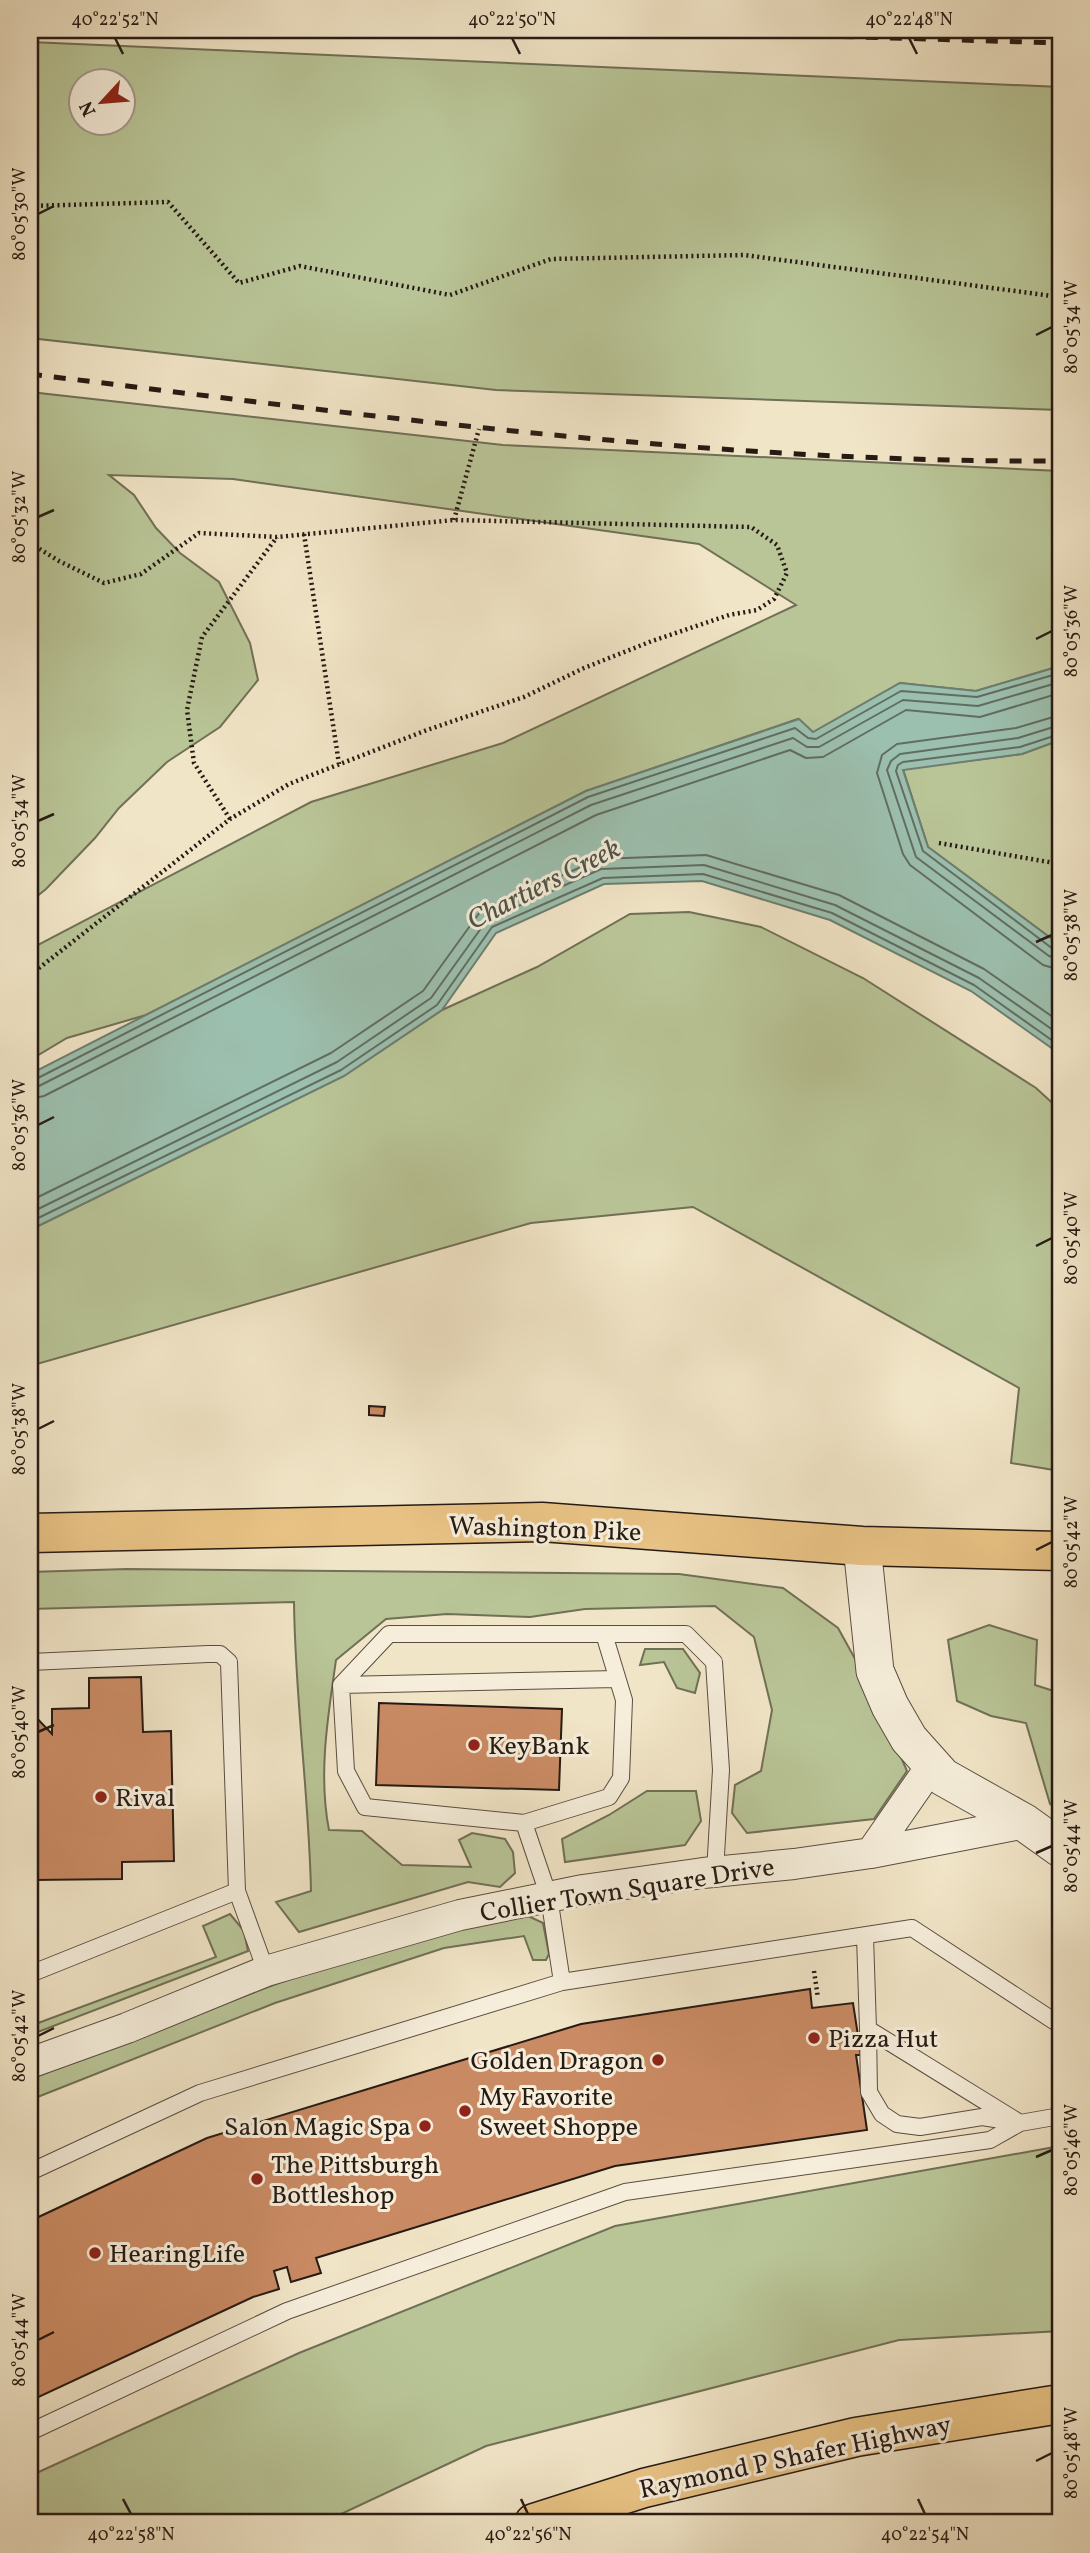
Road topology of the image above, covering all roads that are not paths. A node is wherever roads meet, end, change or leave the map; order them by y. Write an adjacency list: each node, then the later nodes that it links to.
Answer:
1 (30, 1533): 2 (main road, Washington Pike)
2 (862, 1546): 3 (main road, Washington Pike); 8 (street)
3 (1060, 1551)
4 (604, 1634): 6 (lane); 7 (lane); 13 (lane)
5 (30, 1662): 14 (lane)
6 (617, 1679): 7 (lane); 9 (lane)
7 (341, 1685): 9 (lane)
8 (932, 1765): 10 (street); 12 (street)
9 (524, 1823): 15 (lane)
10 (1026, 1823): 11 (street); 12 (street, Collier Town Square Drive)
11 (1060, 1848)
12 (871, 1853): 13 (street, Collier Town Square Drive)
13 (715, 1872): 15 (street, Collier Town Square Drive)
14 (237, 1891): 17 (lane); 18 (lane)
15 (549, 1897): 17 (street, Collier Town Square Drive); 19 (lane)
16 (865, 1936): 19 (lane); 20 (lane); 21 (lane)
17 (266, 1970): 22 (street, Collier Town Square Drive)
18 (30, 1974)
19 (562, 1982): 25 (lane)
20 (1060, 2025)
21 (868, 2029): 24 (lane); 24 (lane)
22 (30, 2063)
23 (1060, 2116): 24 (lane)
24 (1020, 2123): 27 (lane)
25 (30, 2172)
26 (1060, 2403): 28 (main road, Raymond P Shafer Highway)
27 (30, 2432)
28 (534, 2523)

